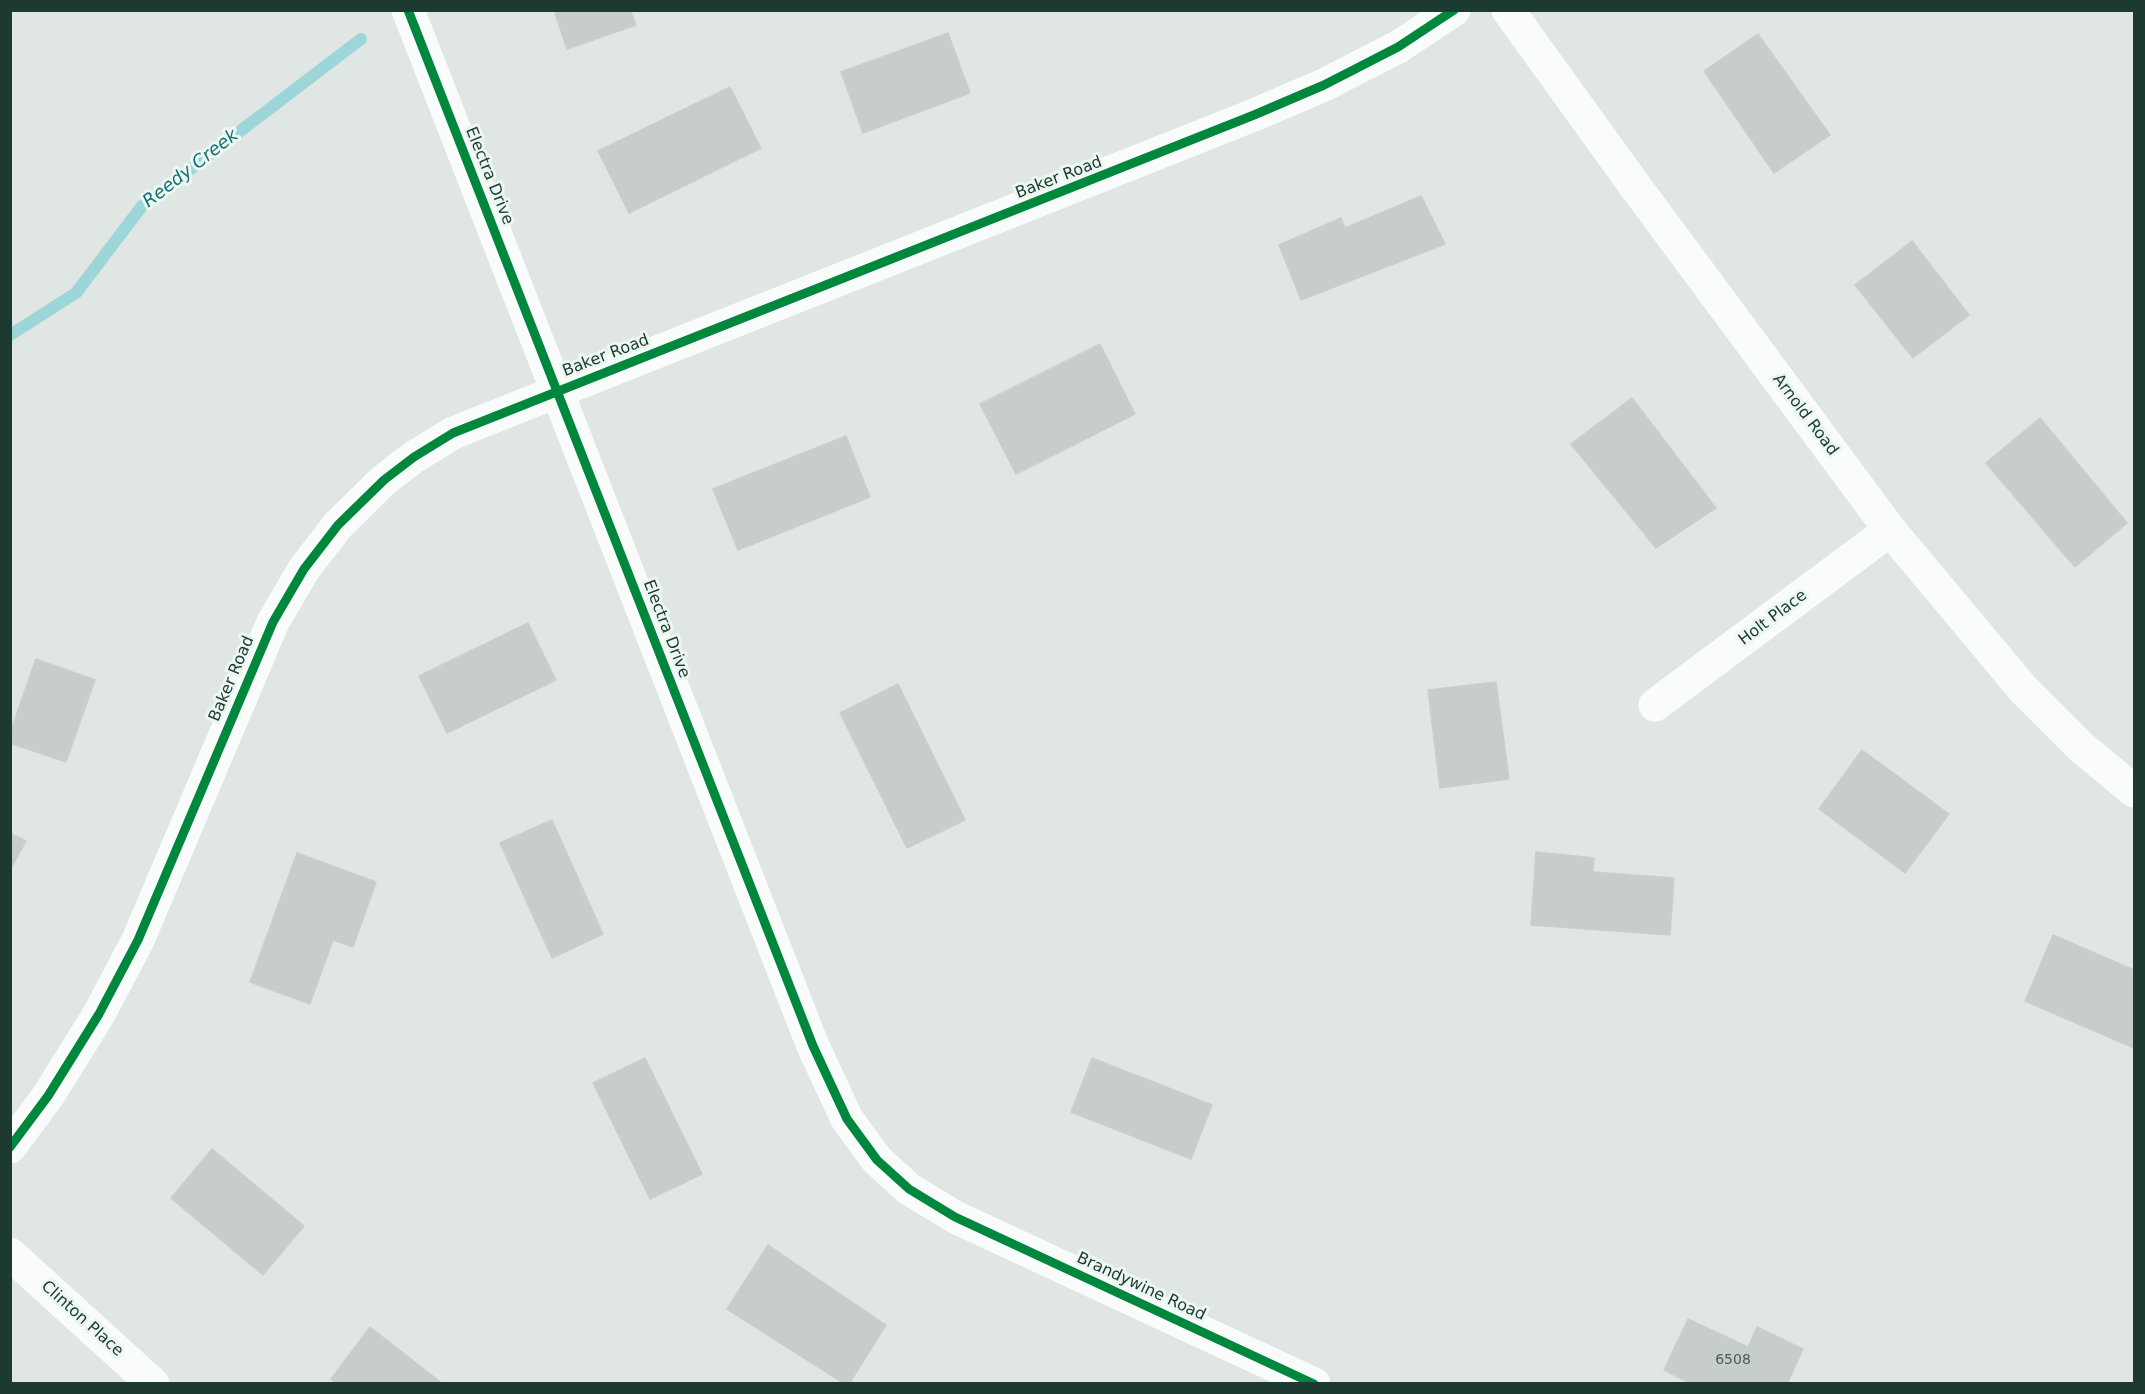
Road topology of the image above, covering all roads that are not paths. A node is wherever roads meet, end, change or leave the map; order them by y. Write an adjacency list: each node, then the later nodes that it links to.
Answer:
1 (408, 10): 4 (street, Electra Drive)
2 (1454, 10): 4 (street, Baker Road)
3 (1508, 10): 5 (street, Arnold Road)
4 (558, 391): 8 (street, Baker Road); 9 (street, Electra Drive)
5 (1890, 530): 6 (street, Holt Place); 7 (street, Arnold Road)
6 (1655, 705)
7 (2134, 791)
8 (10, 1147)
9 (954, 1217): 12 (street, Brandywine Road)
10 (10, 1254): 11 (street, Clinton Place)
11 (153, 1383)
12 (1314, 1383)

